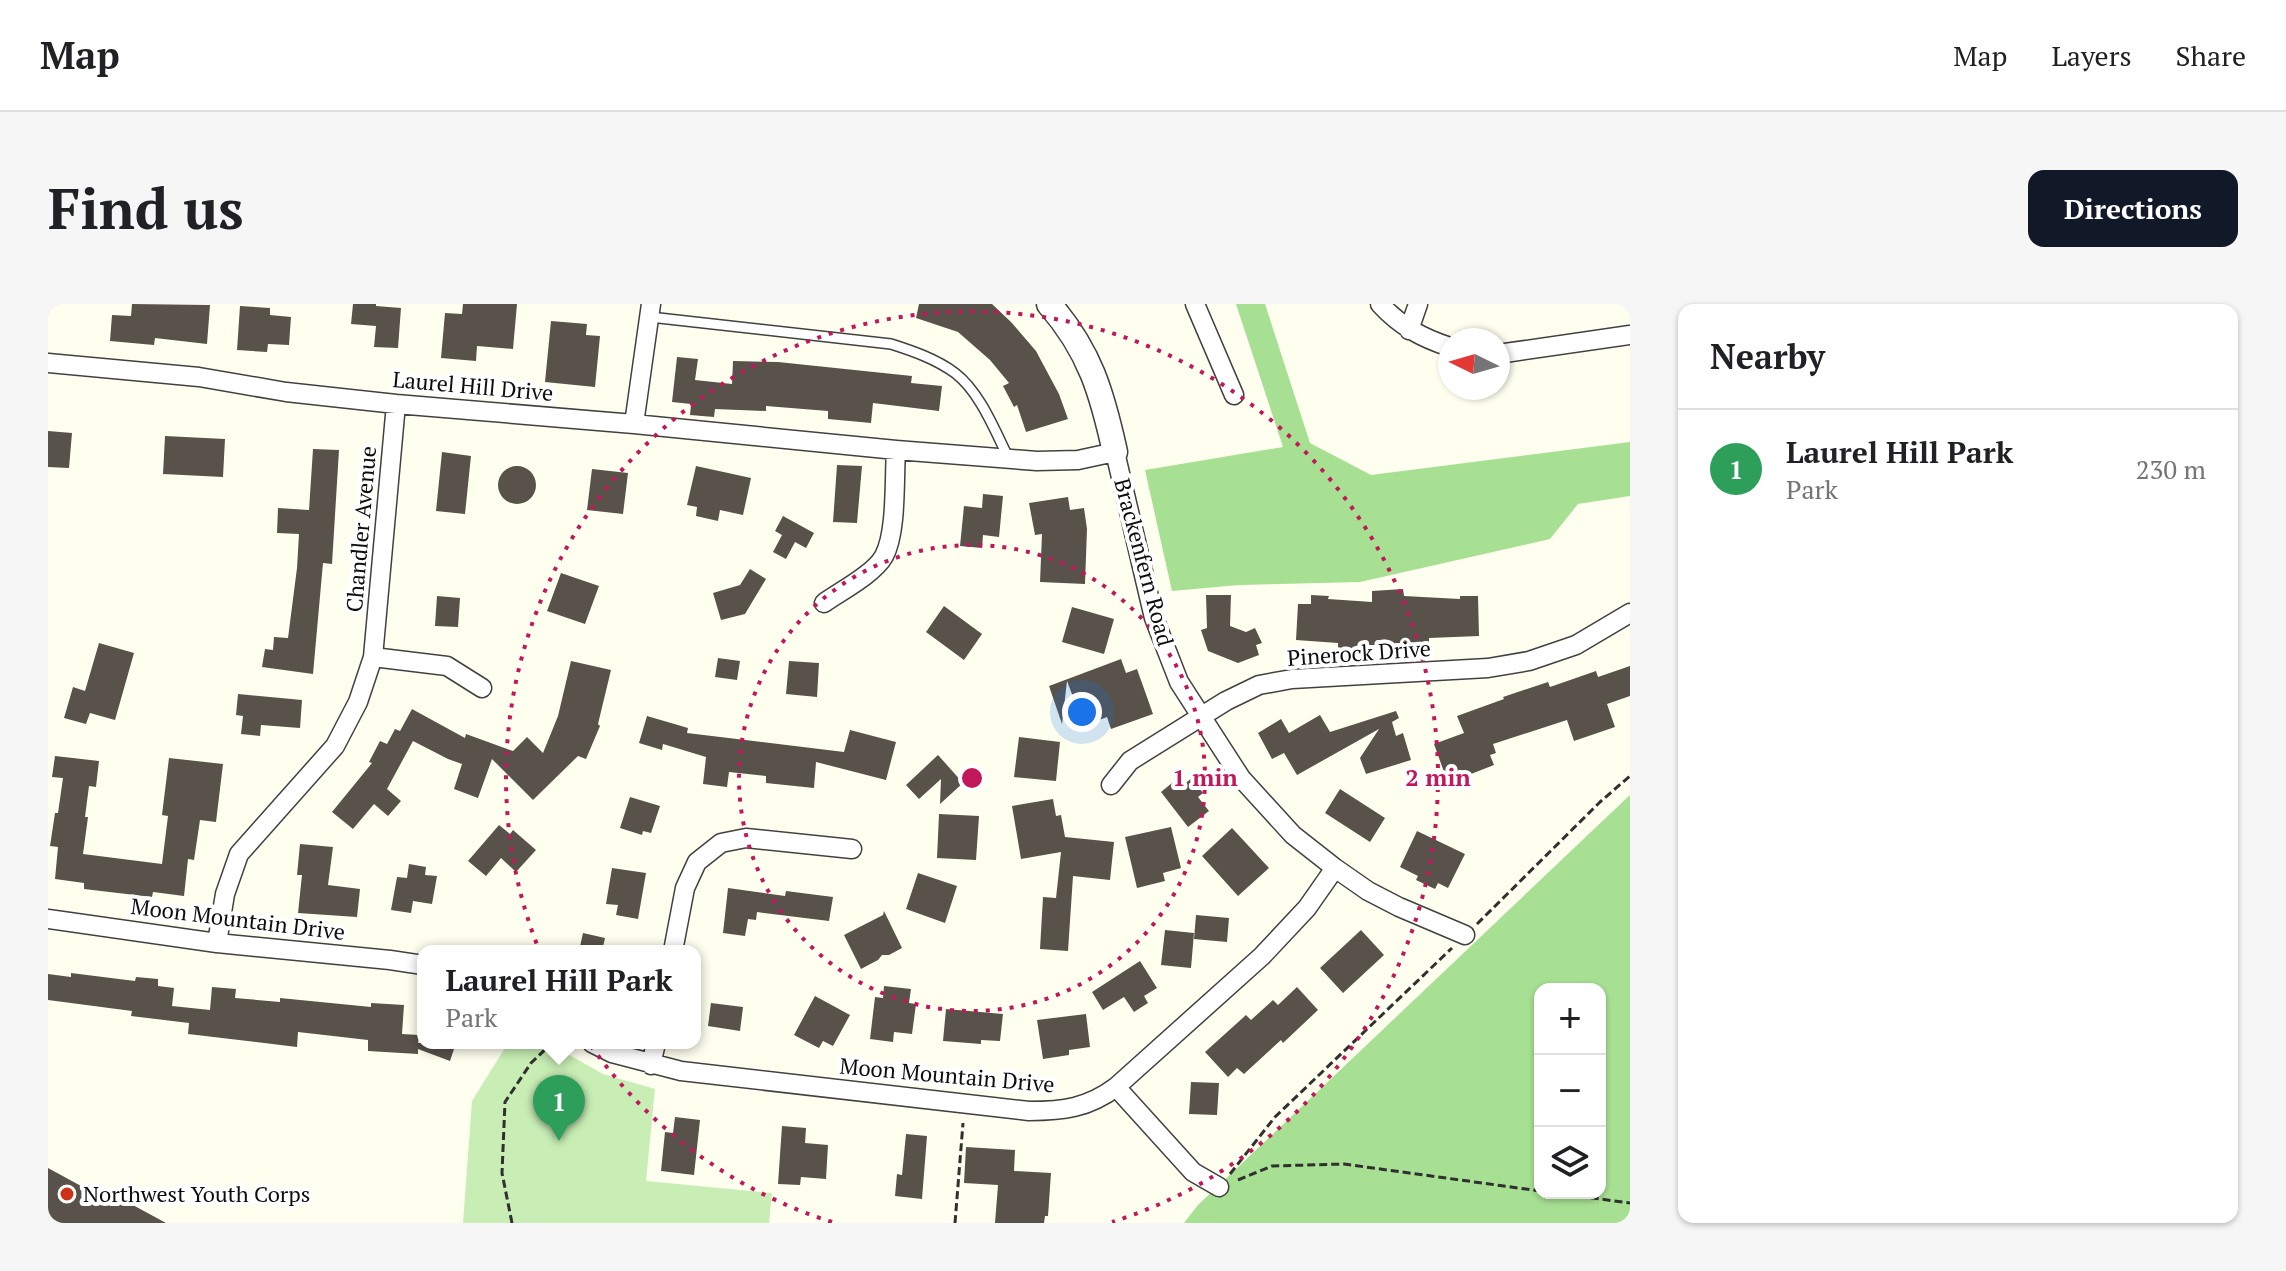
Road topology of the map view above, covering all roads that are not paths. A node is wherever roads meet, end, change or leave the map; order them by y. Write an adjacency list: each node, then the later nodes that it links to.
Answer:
1 (1049, 304): 15 (street, Brackenfern Road)
2 (1195, 304): 11 (street)
3 (1380, 304): 6 (street)
4 (1418, 304): 6 (street)
5 (650, 311): 13 (street); 16 (lane)
6 (1409, 330): 8 (street)
7 (1630, 335): 9 (street)
8 (1438, 343)
9 (1510, 352)
10 (48, 363): 12 (street, Laurel Hill Drive)
11 (1234, 395)
12 (396, 404): 13 (street, Laurel Hill Drive); 19 (street, Chandler Avenue)
13 (634, 424): 14 (street, Laurel Hill Drive)
14 (896, 450): 16 (street, Laurel Hill Drive); 17 (street)
15 (1115, 452): 16 (street, Laurel Hill Drive); 21 (street, Brackenfern Road)
16 (1009, 459)
17 (824, 603)
18 (1630, 613): 21 (street, Pinerock Drive)
19 (373, 657): 20 (street); 27 (street, Chandler Avenue)
20 (482, 688)
21 (1201, 718): 22 (street, Pinerock Drive); 24 (street, Brackenfern Road)
22 (1111, 785)
23 (852, 849): 28 (street)
24 (1335, 868): 26 (street, Brackenfern Road); 33 (street, Moon Mountain Drive)
25 (48, 919): 27 (street, Moon Mountain Drive)
26 (1465, 935)
27 (217, 943): 29 (street, Moon Mountain Drive)
28 (674, 945)
29 (417, 964)
30 (604, 1049): 32 (street, Moon Mountain Drive)
31 (655, 1049): 32 (street)
32 (651, 1065): 33 (street, Moon Mountain Drive)
33 (1116, 1087): 34 (street)
34 (1219, 1187)

